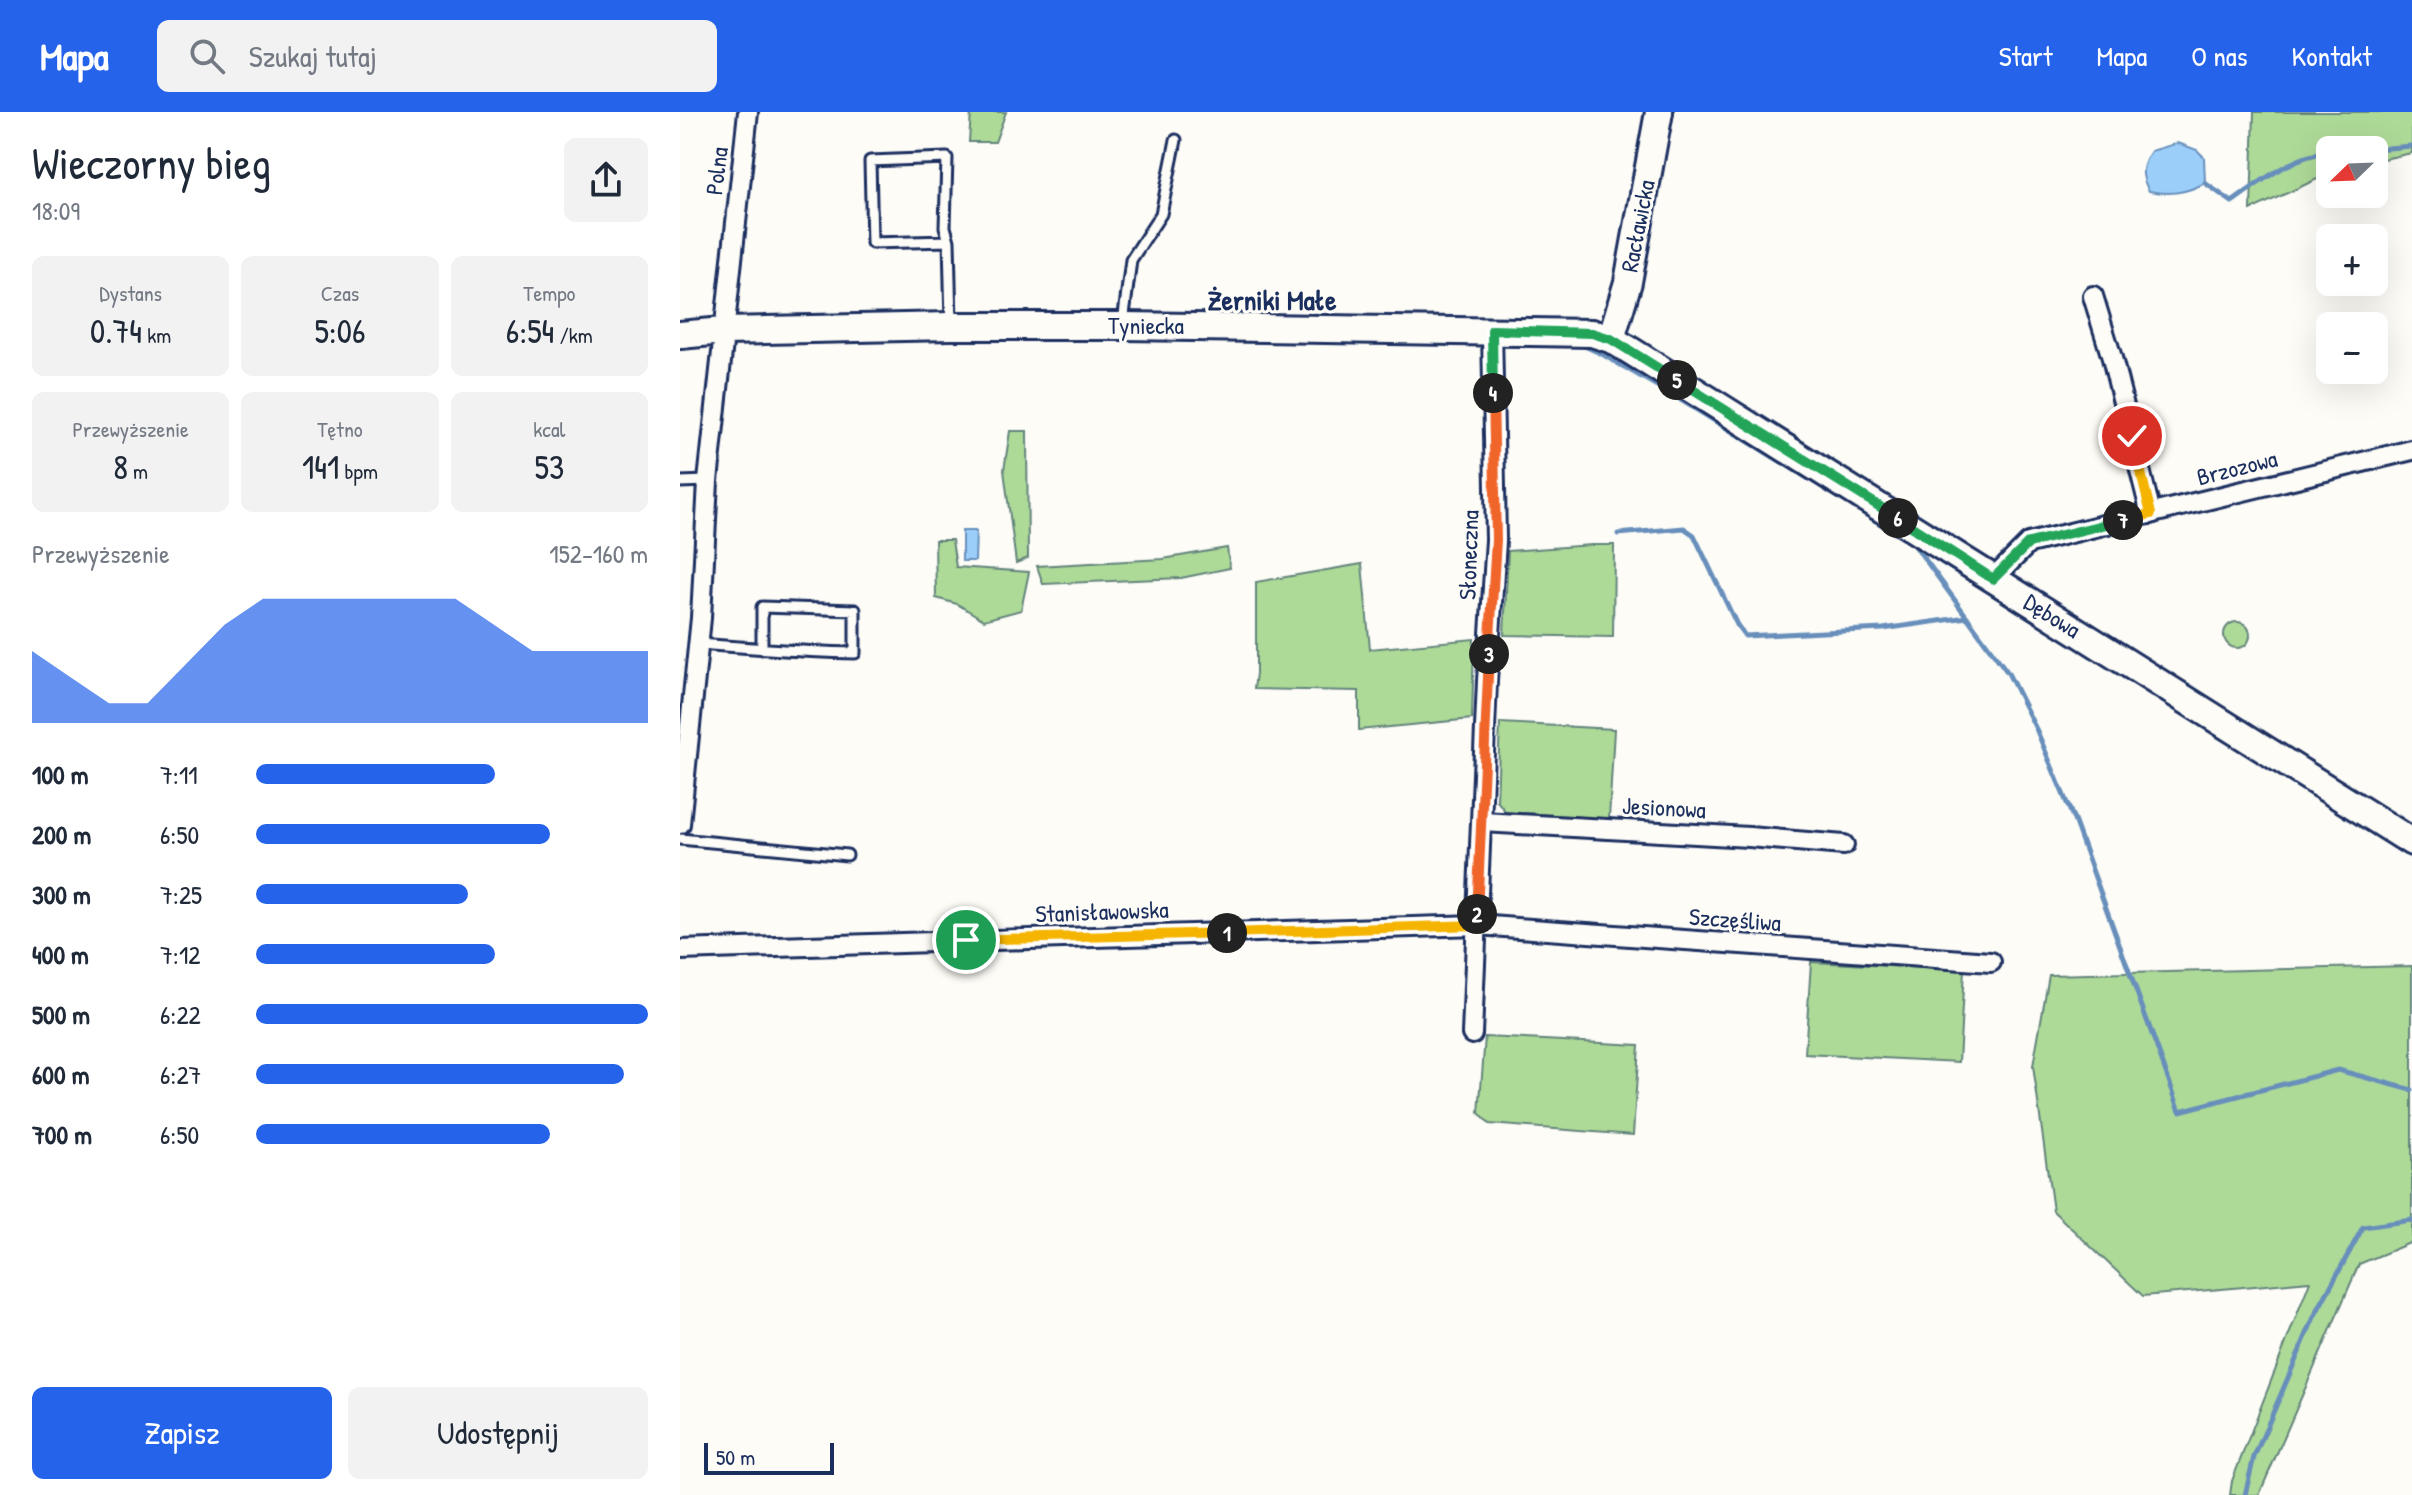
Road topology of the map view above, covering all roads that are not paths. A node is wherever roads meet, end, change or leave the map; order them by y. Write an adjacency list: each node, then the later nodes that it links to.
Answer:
1 (748, 112): 9 (street, Polna)
2 (1659, 112): 11 (street, Racławicka)
3 (1176, 140): 7 (lane)
4 (949, 241): 4 (lane); 6 (lane)
5 (2093, 296): 15 (street)
6 (951, 326): 7 (street, Tyniecka); 9 (street, Tyniecka)
7 (1123, 326): 8 (street, Tyniecka)
8 (1492, 330): 11 (street, Tyniecka); 19 (street, Słoneczna)
9 (723, 331): 10 (street, Tyniecka); 13 (street, Polna)
10 (680, 335)
11 (1611, 339): 16 (street, Dębowa)
12 (2412, 450): 15 (street, Brzozowa)
13 (708, 481): 14 (lane); 17 (street, Polna)
14 (680, 482)
15 (2151, 514): 16 (street, Brzozowa)
16 (1993, 579): 22 (street, Dębowa)
17 (698, 644): 18 (lane); 20 (street, Polna)
18 (762, 649): 18 (lane)
19 (1482, 822): 23 (street, Jesionowa); 25 (street, Słoneczna)
20 (680, 824)
21 (680, 839): 24 (lane)
22 (2412, 842)
23 (1844, 845)
24 (847, 855)
25 (1477, 925): 26 (street, Stanisławowska); 27 (street, Szczęśliwa); 28 (street, Słoneczna)
26 (680, 950)
27 (1991, 962)
28 (1472, 1034)

